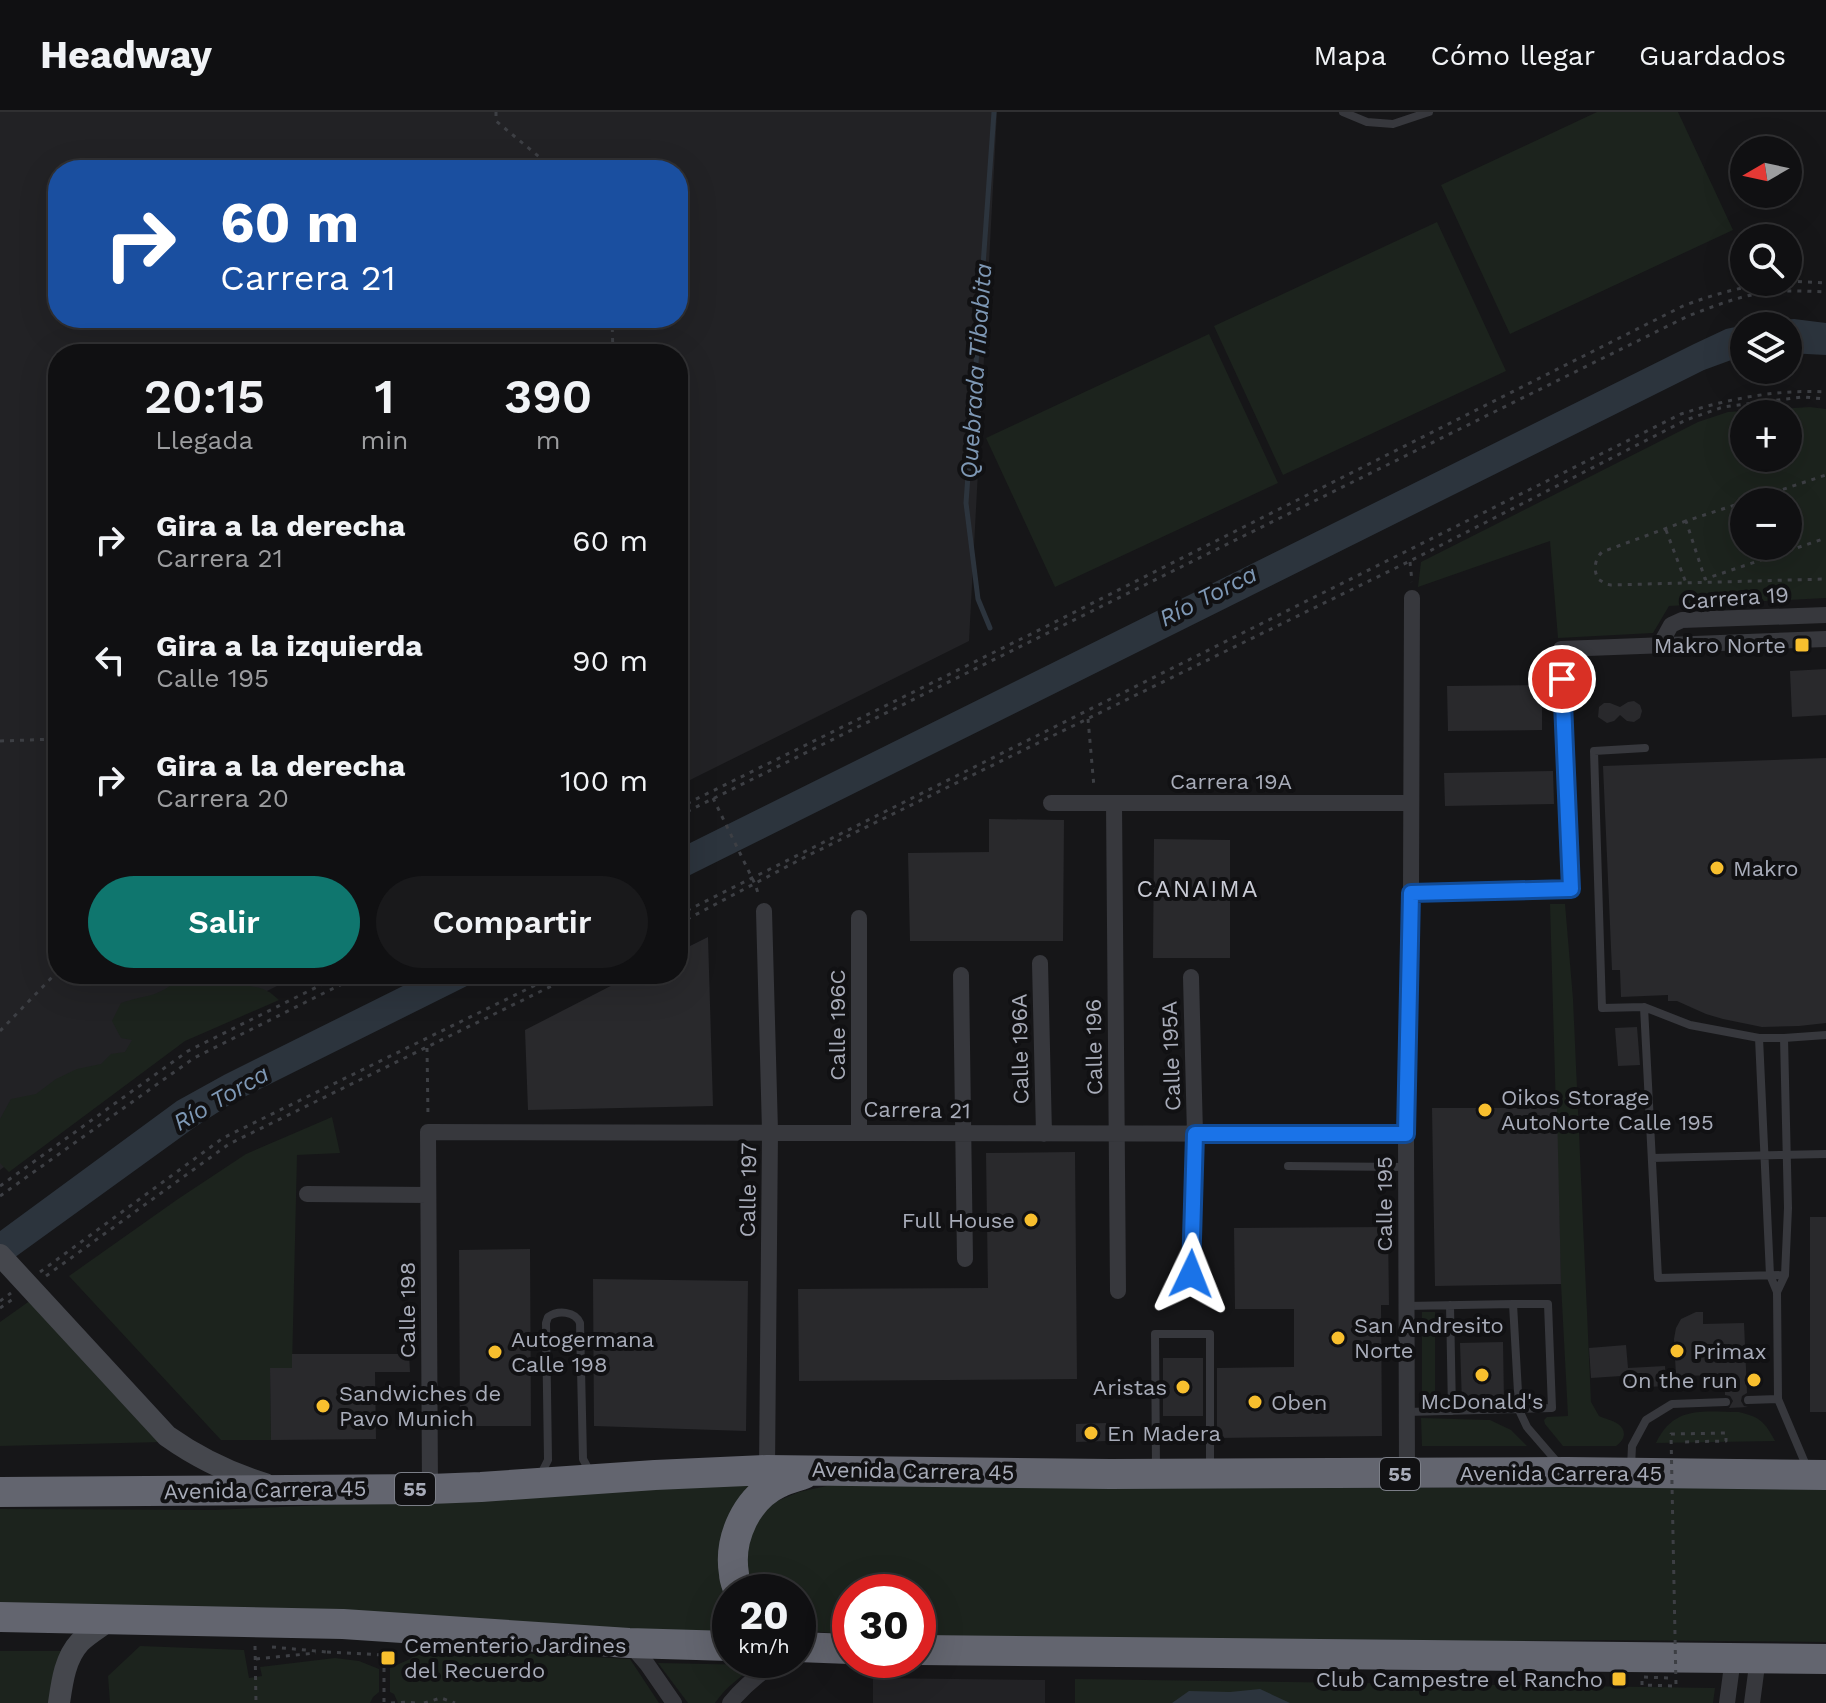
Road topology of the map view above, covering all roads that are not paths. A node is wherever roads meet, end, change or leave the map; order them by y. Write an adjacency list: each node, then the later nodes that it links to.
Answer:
1 (1343, 112): 2 (lane)
2 (1429, 112)
3 (1412, 598): 10 (street, Calle 195)
4 (1826, 615): 6 (street, Carrera 19)
5 (1826, 639): 6 (street, Carrera 19)
6 (1660, 645): 11 (street, Carrera 19)
7 (1645, 748): 17 (lane)
8 (1051, 803): 9 (street, Carrera 19A)
9 (1114, 803): 10 (street, Carrera 19A); 26 (street, Calle 196)
10 (1411, 803): 11 (street, Calle 195)
11 (1411, 893): 28 (street, Calle 195)
12 (764, 911): 21 (street, Calle 197)
13 (859, 918): 23 (street, Calle 196C)
14 (1040, 963): 25 (street, Calle 196A)
15 (961, 975): 24 (street)
16 (1191, 977): 27 (street, Calle 195A)
17 (1644, 1007): 19 (lane); 32 (lane)
18 (1826, 1035): 20 (lane)
19 (1759, 1038): 20 (lane); 30 (lane)
20 (1784, 1038): 31 (lane)
21 (770, 1131): 22 (street, Carrera 21); 23 (street, Carrera 21); 53 (street, Calle 197)
22 (428, 1132): 36 (street, Calle 198)
23 (859, 1132): 24 (street, Carrera 21)
24 (964, 1133): 25 (street, Carrera 21); 38 (street)
25 (1044, 1134): 26 (street, Carrera 21)
26 (1117, 1134): 27 (street, Carrera 21); 42 (street, Calle 196)
27 (1195, 1134): 28 (street, Carrera 21); 39 (street, Calle 195A)
28 (1406, 1134): 34 (street, Calle 195)
29 (1826, 1154): 31 (lane)
30 (1764, 1155): 31 (lane); 32 (lane); 40 (lane)
31 (1787, 1155): 41 (lane)
32 (1652, 1158): 40 (lane)
33 (1288, 1166): 34 (lane)
34 (1406, 1167): 46 (street, Calle 195)
35 (307, 1194): 36 (street)
36 (428, 1195): 64 (street, Calle 198)
37 (0, 1255): 63 (main road)
38 (965, 1259)
39 (1191, 1274)
40 (1770, 1275): 41 (lane); 43 (lane)
41 (1785, 1275): 43 (lane)
42 (1118, 1291)
43 (1777, 1292): 47 (lane)
44 (1513, 1304): 45 (lane); 50 (lane); 50 (lane)
45 (1450, 1305): 46 (lane); 51 (lane)
46 (1406, 1306): 52 (street, Calle 195)
47 (1778, 1399): 48 (lane); 60 (lane)
48 (1748, 1400)
49 (1726, 1402): 57 (lane)
50 (1519, 1410): 51 (lane); 55 (lane)
51 (1452, 1411): 52 (lane)
52 (1406, 1412): 59 (street, Calle 195)
53 (767, 1470): 54 (highway, Avenida Carrera 45 / 55); 61 (highway, Avenida Carrera 45 / 55)
54 (829, 1470): 58 (highway, Avenida Carrera 45 / 55); 66 (highway)
55 (1567, 1472): 57 (highway, Avenida Carrera 45 / 55); 59 (highway, Avenida Carrera 45 / 55)
56 (1210, 1473): 58 (highway, Avenida Carrera 45 / 55); 58 (lane); 59 (highway, Avenida Carrera 45 / 55)
57 (1630, 1473): 60 (highway, Avenida Carrera 45 / 55)
58 (1156, 1474)
59 (1407, 1474)
60 (1818, 1475)
61 (594, 1478): 62 (highway, Avenida Carrera 45 / 55); 62 (lane)
62 (536, 1483): 64 (highway, Avenida Carrera 45 / 55)
63 (281, 1489): 64 (highway, Avenida Carrera 45 / 55); 65 (highway, Avenida Carrera 45 / 55)
64 (430, 1489)
65 (0, 1492)
66 (734, 1574)
67 (0, 1617): 68 (highway)
68 (112, 1618): 69 (highway); 75 (main road)
69 (629, 1643): 70 (highway); 76 (street)
70 (712, 1645)
71 (936, 1650): 72 (highway)
72 (1745, 1658): 73 (highway); 78 (street); 79 (street)
73 (1826, 1659)
74 (753, 1678): 77 (street)
75 (59, 1703)
76 (674, 1703)
77 (730, 1703)
78 (1727, 1703)
79 (1752, 1703)

